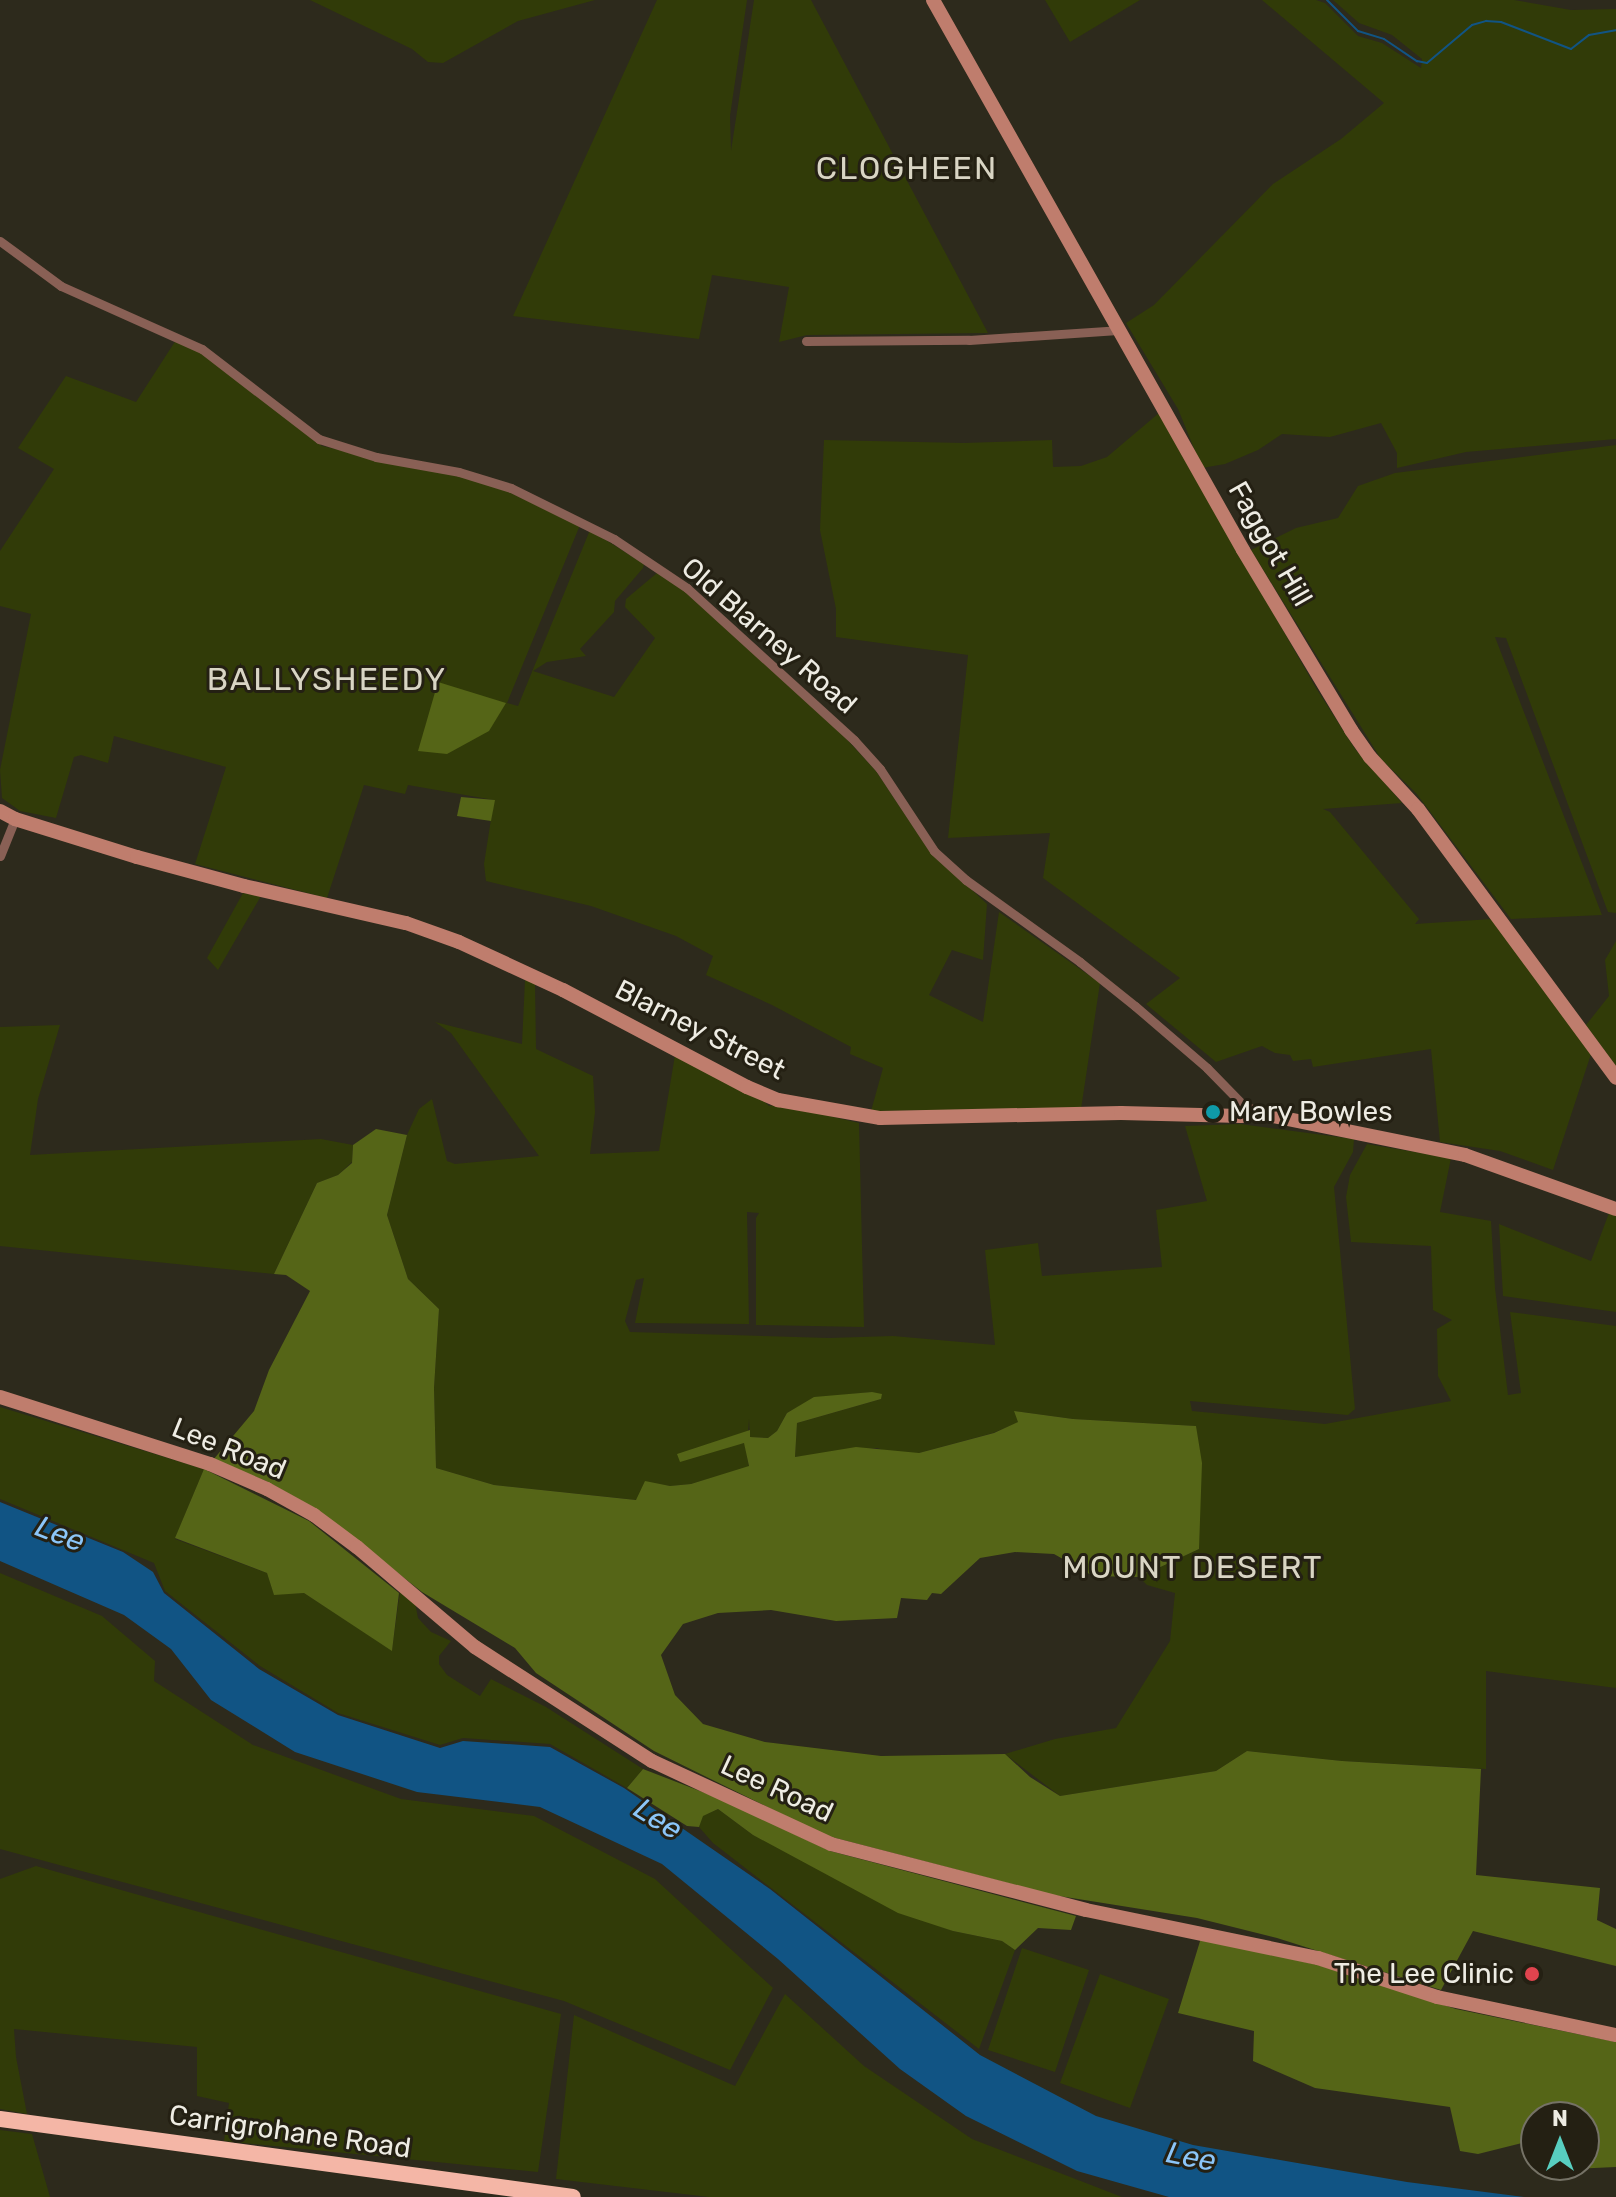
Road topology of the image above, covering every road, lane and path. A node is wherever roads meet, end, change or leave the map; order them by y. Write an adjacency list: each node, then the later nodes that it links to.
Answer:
1 (933, 0): 3 (street, Faggot Hill)
2 (0, 241): 9 (street, Old Blarney Road)
3 (1118, 330): 4 (street); 8 (street, Faggot Hill)
4 (806, 341)
5 (0, 811): 6 (street, Blarney Street)
6 (15, 819): 7 (street); 9 (street, Blarney Street)
7 (0, 856)
8 (1616, 1078)
9 (1249, 1111): 10 (street, Blarney Street)
10 (1616, 1209)
11 (0, 1397): 12 (street, Lee Road)
12 (1616, 2035)
13 (0, 2119): 14 (highway, Carrigrohane Road)
14 (537, 2195): 15 (highway, Carrigrohane Road)
15 (573, 2197)

